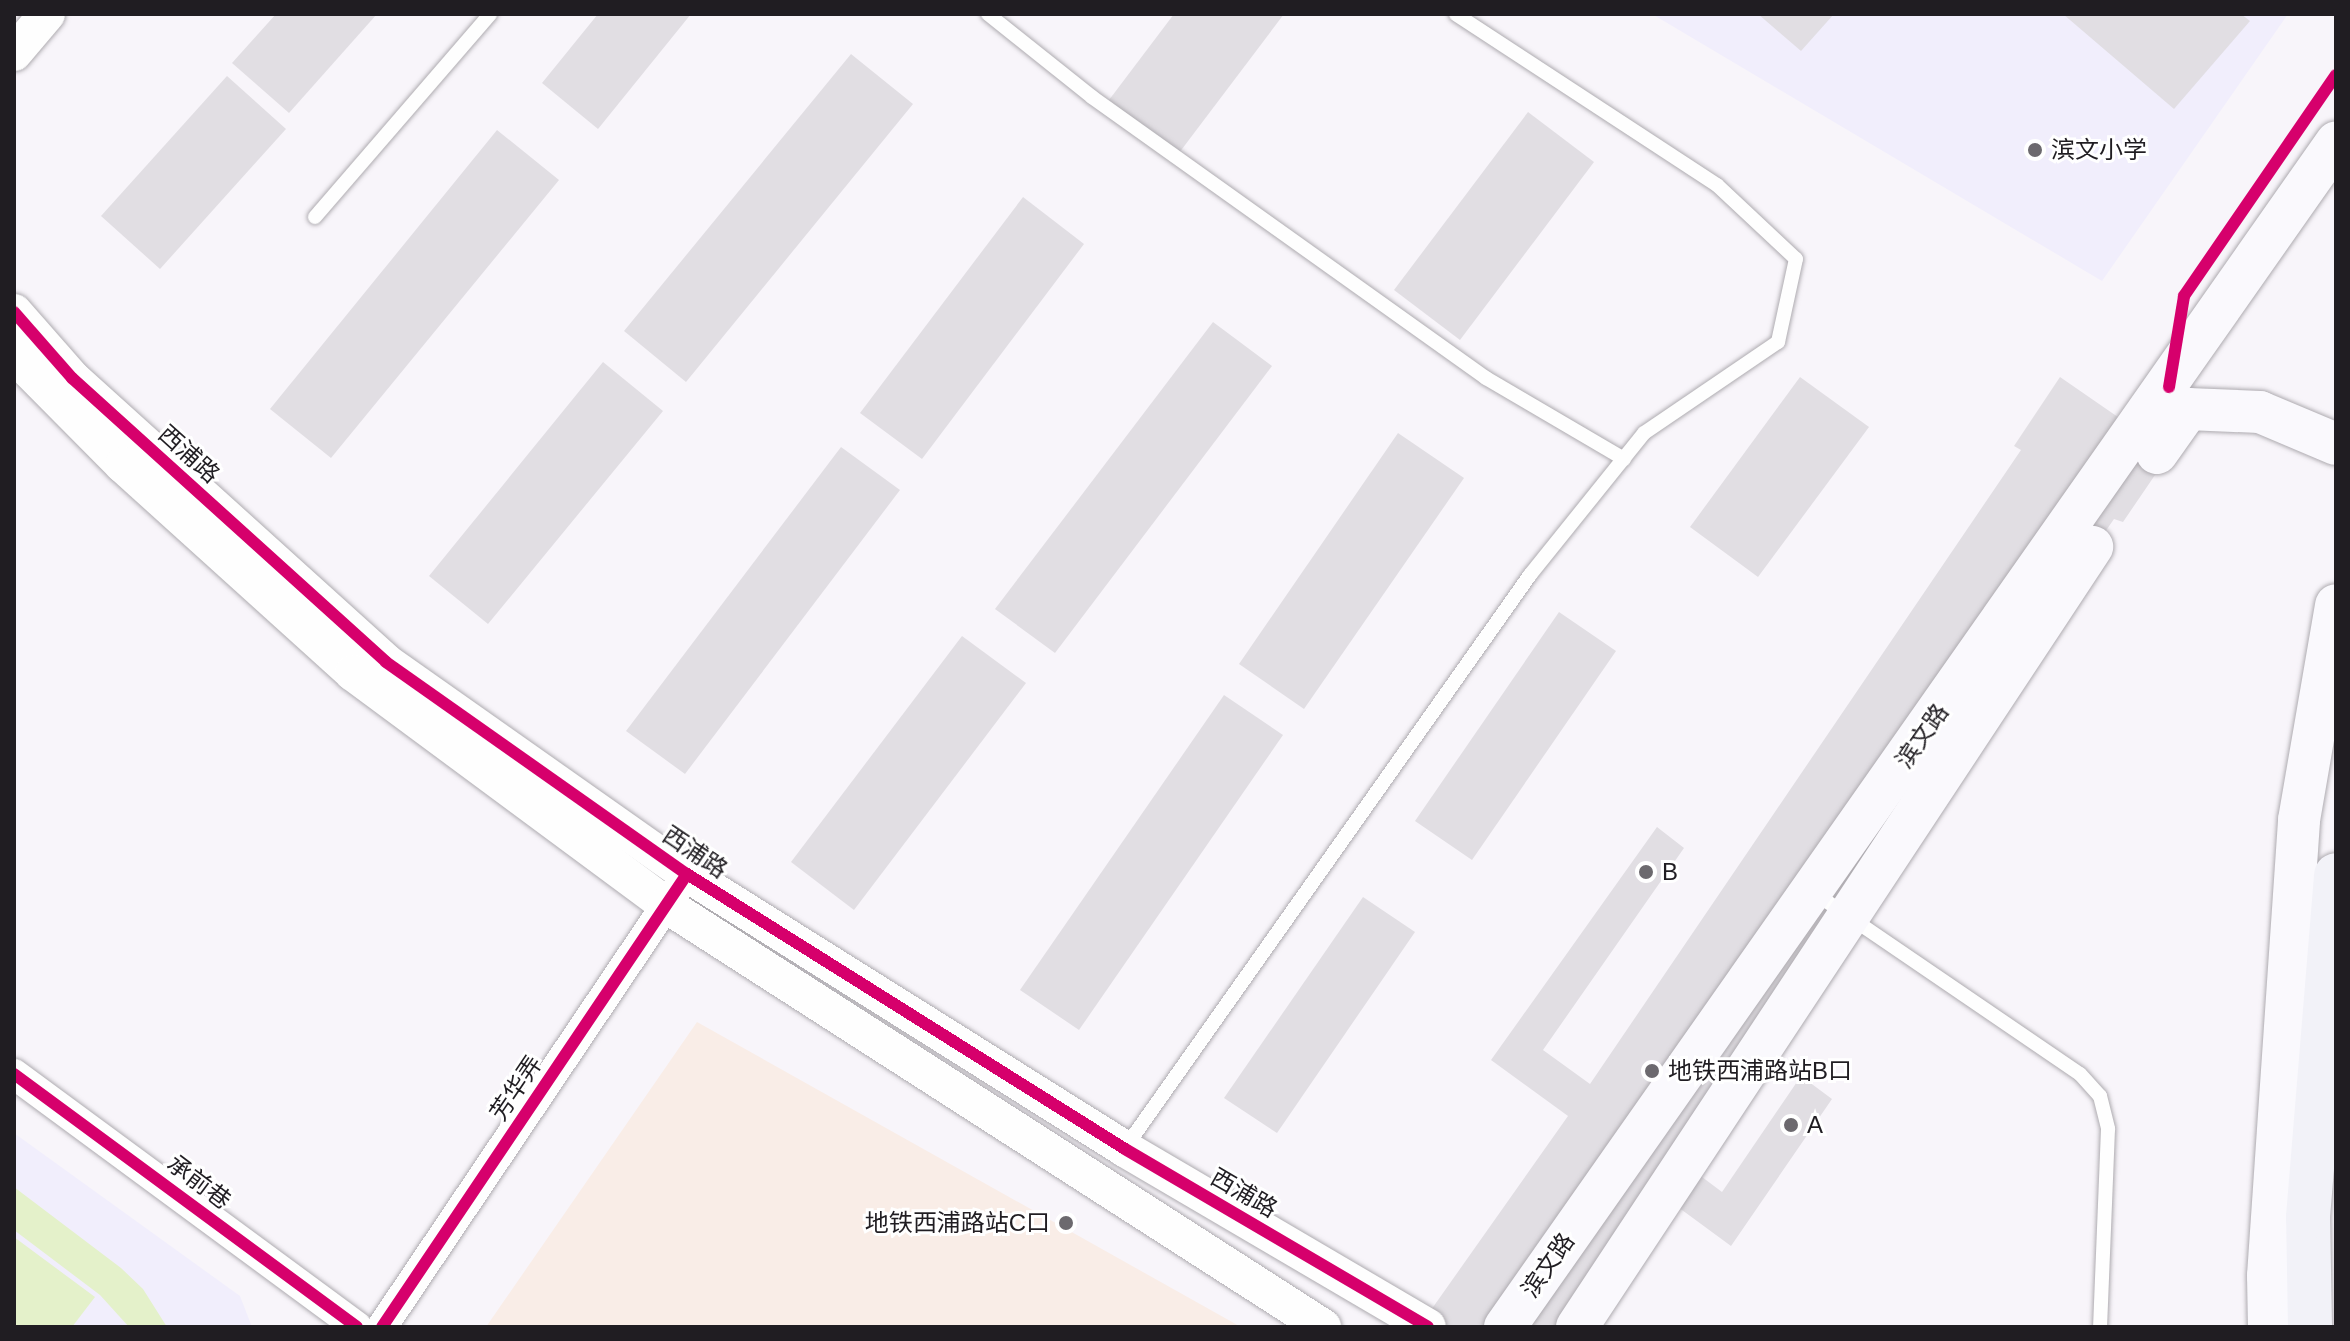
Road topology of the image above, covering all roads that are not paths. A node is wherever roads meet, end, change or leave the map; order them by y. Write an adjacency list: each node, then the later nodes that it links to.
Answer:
1 (47, 14): 5 (street)
2 (490, 14): 7 (lane)
3 (988, 14): 11 (lane)
4 (1456, 14): 11 (lane)
5 (14, 53)
6 (2336, 143): 15 (main road, 滨文路)
7 (315, 217)
8 (14, 312): 13 (street, 西浦路)
9 (14, 355): 16 (street)
10 (2336, 444): 17 (main road)
11 (1624, 459): 19 (lane)
12 (2336, 605): 27 (main road)
13 (687, 874): 16 (street, 芳华弄); 19 (street, 西浦路)
14 (2336, 875): 28 (highway)
15 (1812, 892): 17 (lane); 24 (main road, 滨文路)
16 (666, 905): 21 (street, 芳华弄); 22 (street)
17 (1847, 915): 25 (main road); 26 (lane)
18 (14, 1074): 20 (street, 承前巷)
19 (1125, 1149): 23 (street, 西浦路)
20 (357, 1327)
21 (382, 1327)
22 (1323, 1327)
23 (1428, 1327)
24 (1505, 1327)
25 (1577, 1327)
26 (2100, 1327)
27 (2269, 1327)
28 (2310, 1327)

